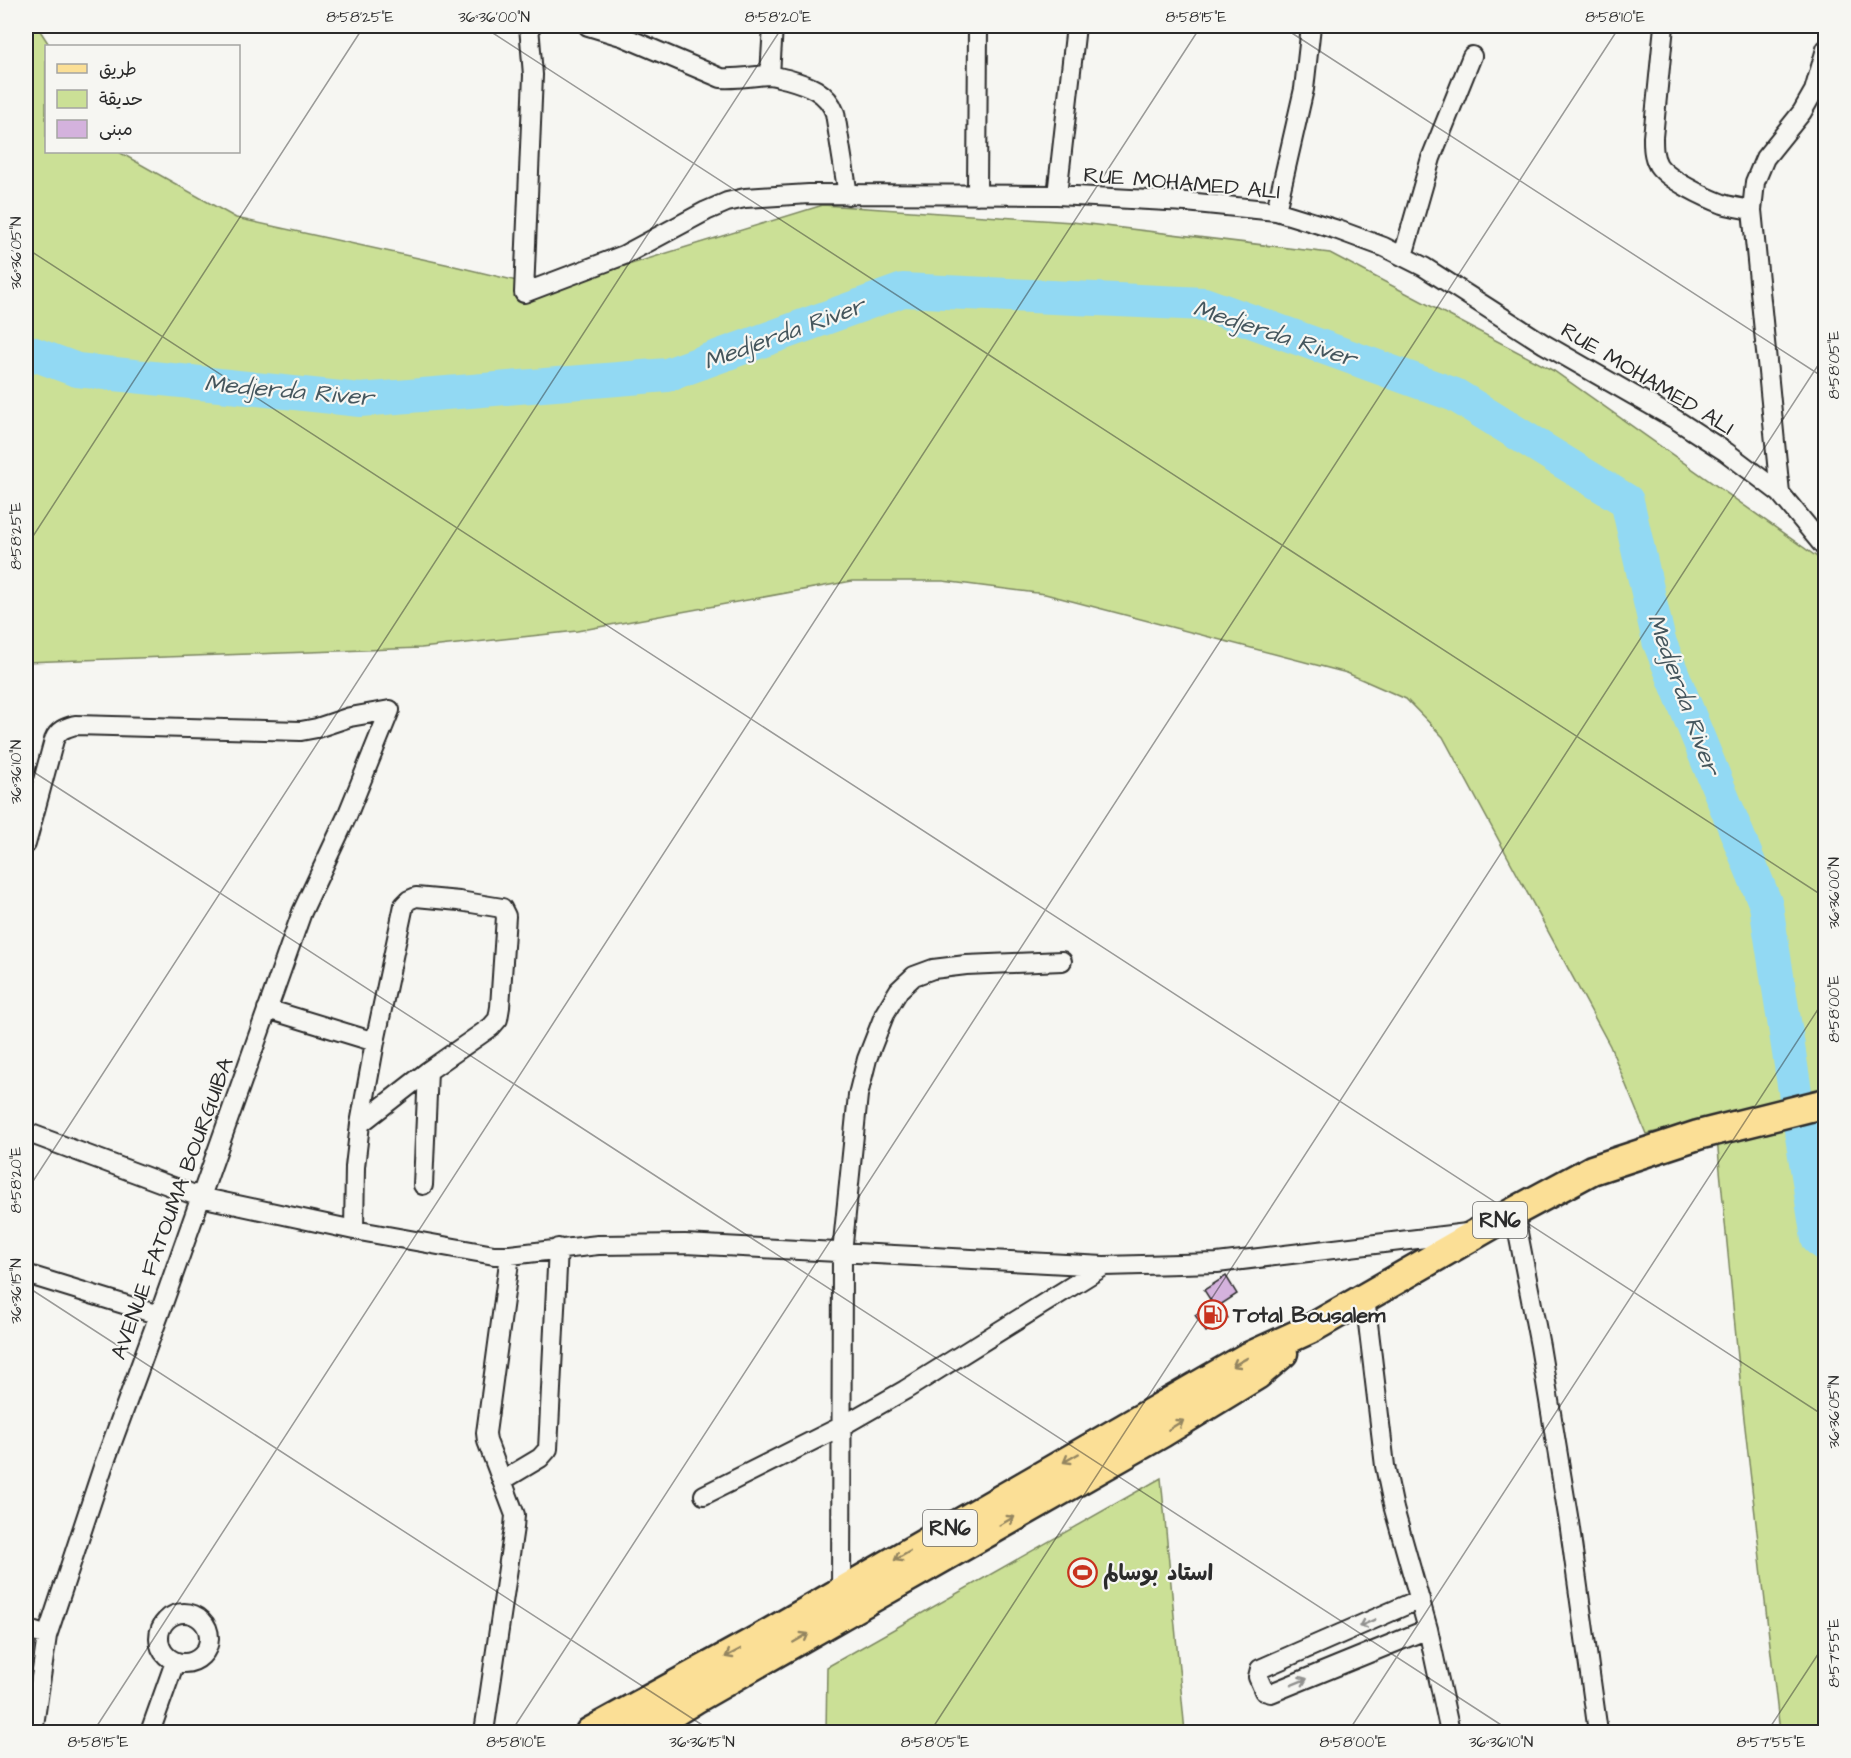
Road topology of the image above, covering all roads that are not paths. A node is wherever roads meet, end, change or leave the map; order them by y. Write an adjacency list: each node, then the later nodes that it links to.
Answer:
1 (529, 26): 11 (street, RUE MOHAMED ALI)
2 (588, 26): 10 (street)
3 (773, 26): 10 (street)
4 (978, 26): 12 (street)
5 (1076, 26): 13 (street)
6 (1311, 26): 15 (street)
7 (1664, 26): 14 (street)
8 (1826, 48): 14 (street)
9 (1472, 56): 16 (street)
10 (770, 75): 11 (street)
11 (848, 195): 12 (street, RUE MOHAMED ALI)
12 (977, 195): 13 (street, RUE MOHAMED ALI)
13 (1057, 195): 15 (street, RUE MOHAMED ALI)
14 (1752, 210): 17 (street)
15 (1276, 211): 16 (street, RUE MOHAMED ALI)
16 (1403, 256): 17 (street, RUE MOHAMED ALI)
17 (1780, 493): 18 (street, RUE MOHAMED ALI)
18 (1826, 549)
19 (32, 800): 20 (street); 22 (street, AVENUE FATOUMA BOURGUIBA)
20 (26, 844)
21 (1062, 961): 34 (street)
22 (267, 1009): 23 (street); 29 (street, AVENUE FATOUMA BOURGUIBA)
23 (375, 1042): 24 (street); 26 (street)
24 (428, 1071): 26 (street); 28 (street)
25 (1826, 1103): 30 (main road, RN6)
26 (360, 1124): 31 (street)
27 (26, 1132): 29 (street)
28 (423, 1185)
29 (200, 1197): 31 (street); 39 (street, AVENUE FATOUMA BOURGUIBA)
30 (1514, 1212): 32 (main road, RN6); 57 (street)
31 (354, 1230): 35 (street)
32 (1478, 1232): 36 (street); 38 (main road, RN6)
33 (558, 1248): 34 (street); 35 (street); 41 (street)
34 (842, 1252): 36 (street); 40 (street)
35 (510, 1255): 41 (street)
36 (1104, 1266): 40 (street)
37 (26, 1274): 39 (street)
38 (1365, 1298): 43 (street); 44 (main road, RN6)
39 (159, 1315): 47 (street, AVENUE FATOUMA BOURGUIBA)
40 (842, 1426): 42 (street); 44 (street)
41 (503, 1480): 53 (street)
42 (704, 1495)
43 (1420, 1599): 46 (street); 46 (street, one-way to 46)
44 (841, 1603): 49 (main road, RN6)
45 (26, 1629): 47 (street)
46 (1428, 1629): 56 (street)
47 (47, 1636): 50 (street, AVENUE FATOUMA BOURGUIBA)
48 (176, 1662): 52 (street)
49 (690, 1689): 54 (main road, RN6); 55 (main road, RN6)
50 (31, 1702): 51 (street, AVENUE FATOUMA BOURGUIBA)
51 (33, 1732)
52 (150, 1732)
53 (484, 1732)
54 (590, 1732)
55 (642, 1732)
56 (1450, 1732)
57 (1598, 1732)

